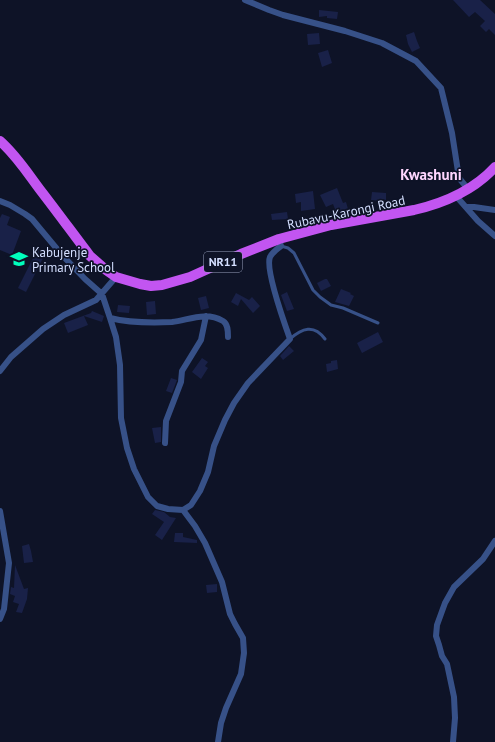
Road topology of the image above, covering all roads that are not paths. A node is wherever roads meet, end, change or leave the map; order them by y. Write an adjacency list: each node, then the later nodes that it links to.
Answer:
1 (245, 0): 4 (street)
2 (0, 141): 11 (highway, Rubavu-Karongi Road / NR11)
3 (495, 167): 4 (highway, Rubavu-Karongi Road / NR11)
4 (468, 189): 5 (highway, Rubavu-Karongi Road / NR11)
5 (456, 196): 7 (street); 10 (highway, Rubavu-Karongi Road / NR11)
6 (0, 201): 12 (street)
7 (467, 208): 8 (street); 9 (street)
8 (495, 210)
9 (495, 236)
10 (280, 243): 11 (highway, Rubavu-Karongi Road / NR11); 15 (lane); 17 (street)
11 (116, 277): 12 (street)
12 (102, 294): 14 (street); 19 (street)
13 (206, 316): 14 (street); 16 (street); 20 (street)
14 (110, 318): 21 (street)
15 (378, 323)
16 (228, 337)
17 (290, 338): 18 (lane); 21 (street)
18 (325, 339)
19 (0, 370)
20 (165, 443)
21 (183, 510): 25 (street)
22 (0, 511): 24 (street)
23 (495, 541): 26 (street)
24 (0, 619)
25 (218, 742)
26 (453, 742)

